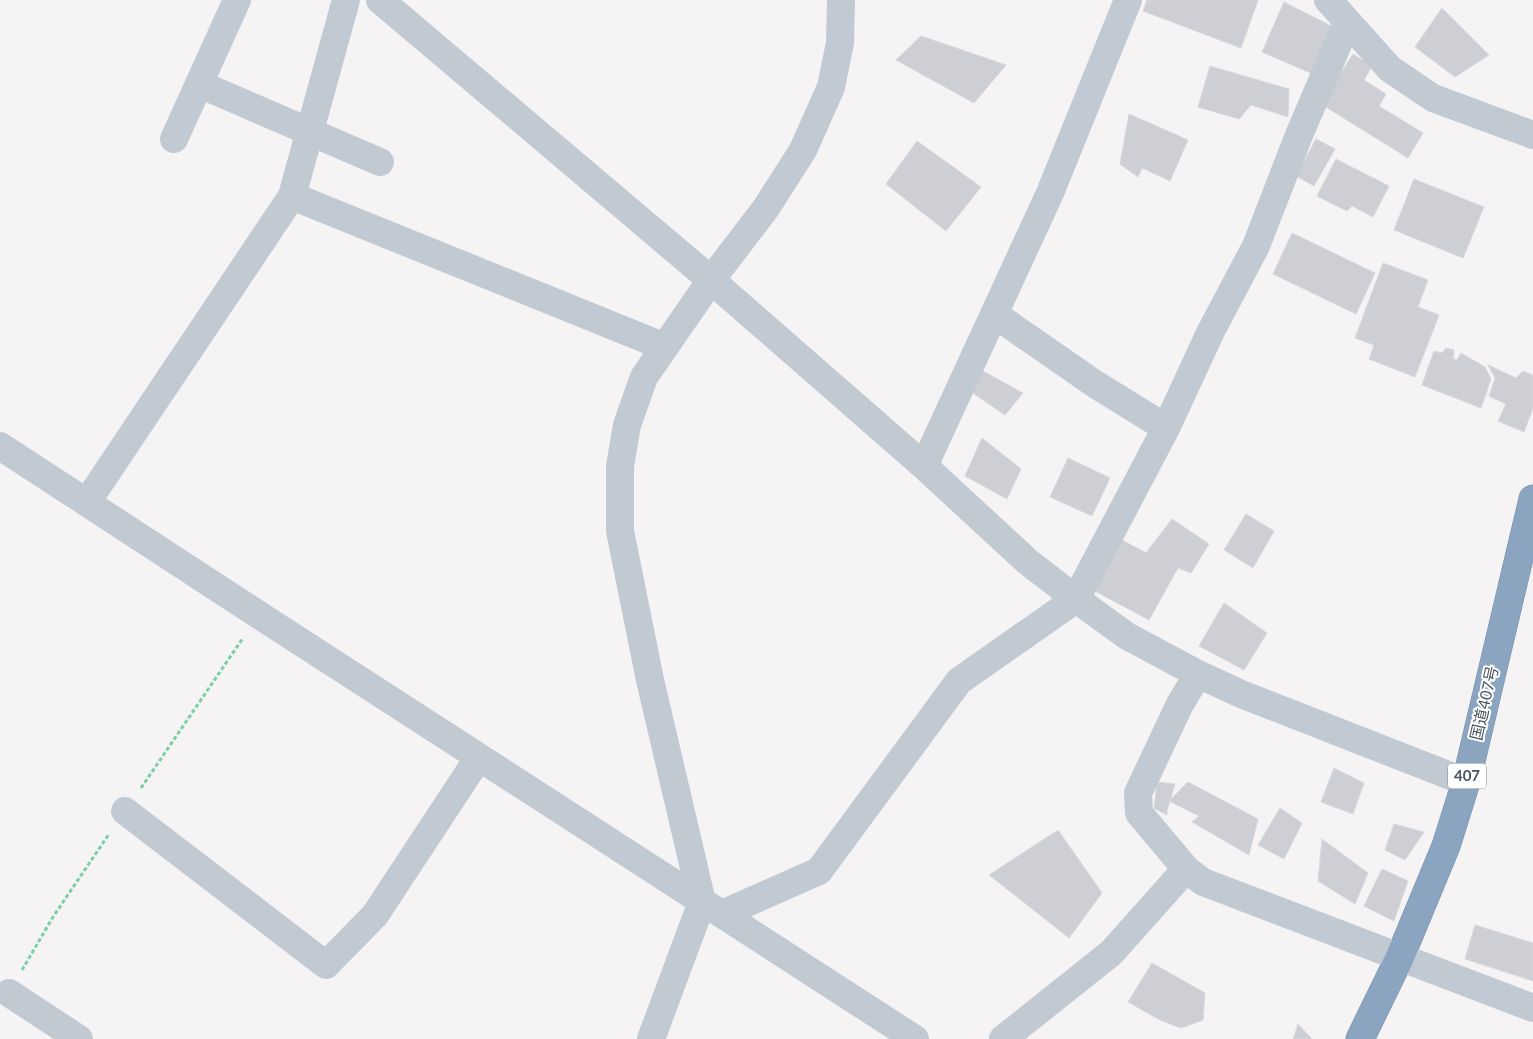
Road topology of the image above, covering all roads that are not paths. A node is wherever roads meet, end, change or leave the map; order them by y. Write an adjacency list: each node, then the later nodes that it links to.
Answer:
1 (237, 0): 7 (street)
2 (346, 0): 8 (street)
3 (380, 0): 13 (street)
4 (841, 0): 13 (street)
5 (1128, 0): 14 (street)
6 (1337, 7): 9 (street); 16 (street)
7 (199, 84): 8 (street); 10 (street)
8 (310, 132): 11 (street); 12 (street)
9 (1533, 135)
10 (174, 140)
11 (380, 162)
12 (292, 196): 15 (street); 20 (street)
13 (711, 280): 15 (street); 18 (street)
14 (994, 314): 16 (street); 18 (street)
15 (665, 347): 27 (street)
16 (1166, 428): 21 (street)
17 (0, 446): 20 (street)
18 (924, 466): 21 (street)
19 (1533, 499): 24 (highway, 国道407号 / 407)
20 (87, 502): 23 (street)
21 (1076, 599): 22 (street); 27 (street)
22 (1198, 674): 24 (street); 26 (street)
23 (479, 758): 25 (street); 27 (street)
24 (1466, 782): 28 (highway, 国道407号 / 407)
25 (125, 811)
26 (1186, 869): 28 (street); 34 (street)
27 (712, 908): 32 (street); 33 (street)
28 (1400, 957): 30 (street); 35 (highway, 国道407号 / 407)
29 (9, 993): 31 (street)
30 (1533, 1008)
31 (79, 1039)
32 (651, 1039)
33 (915, 1039)
34 (1003, 1039)
35 (1360, 1039)

